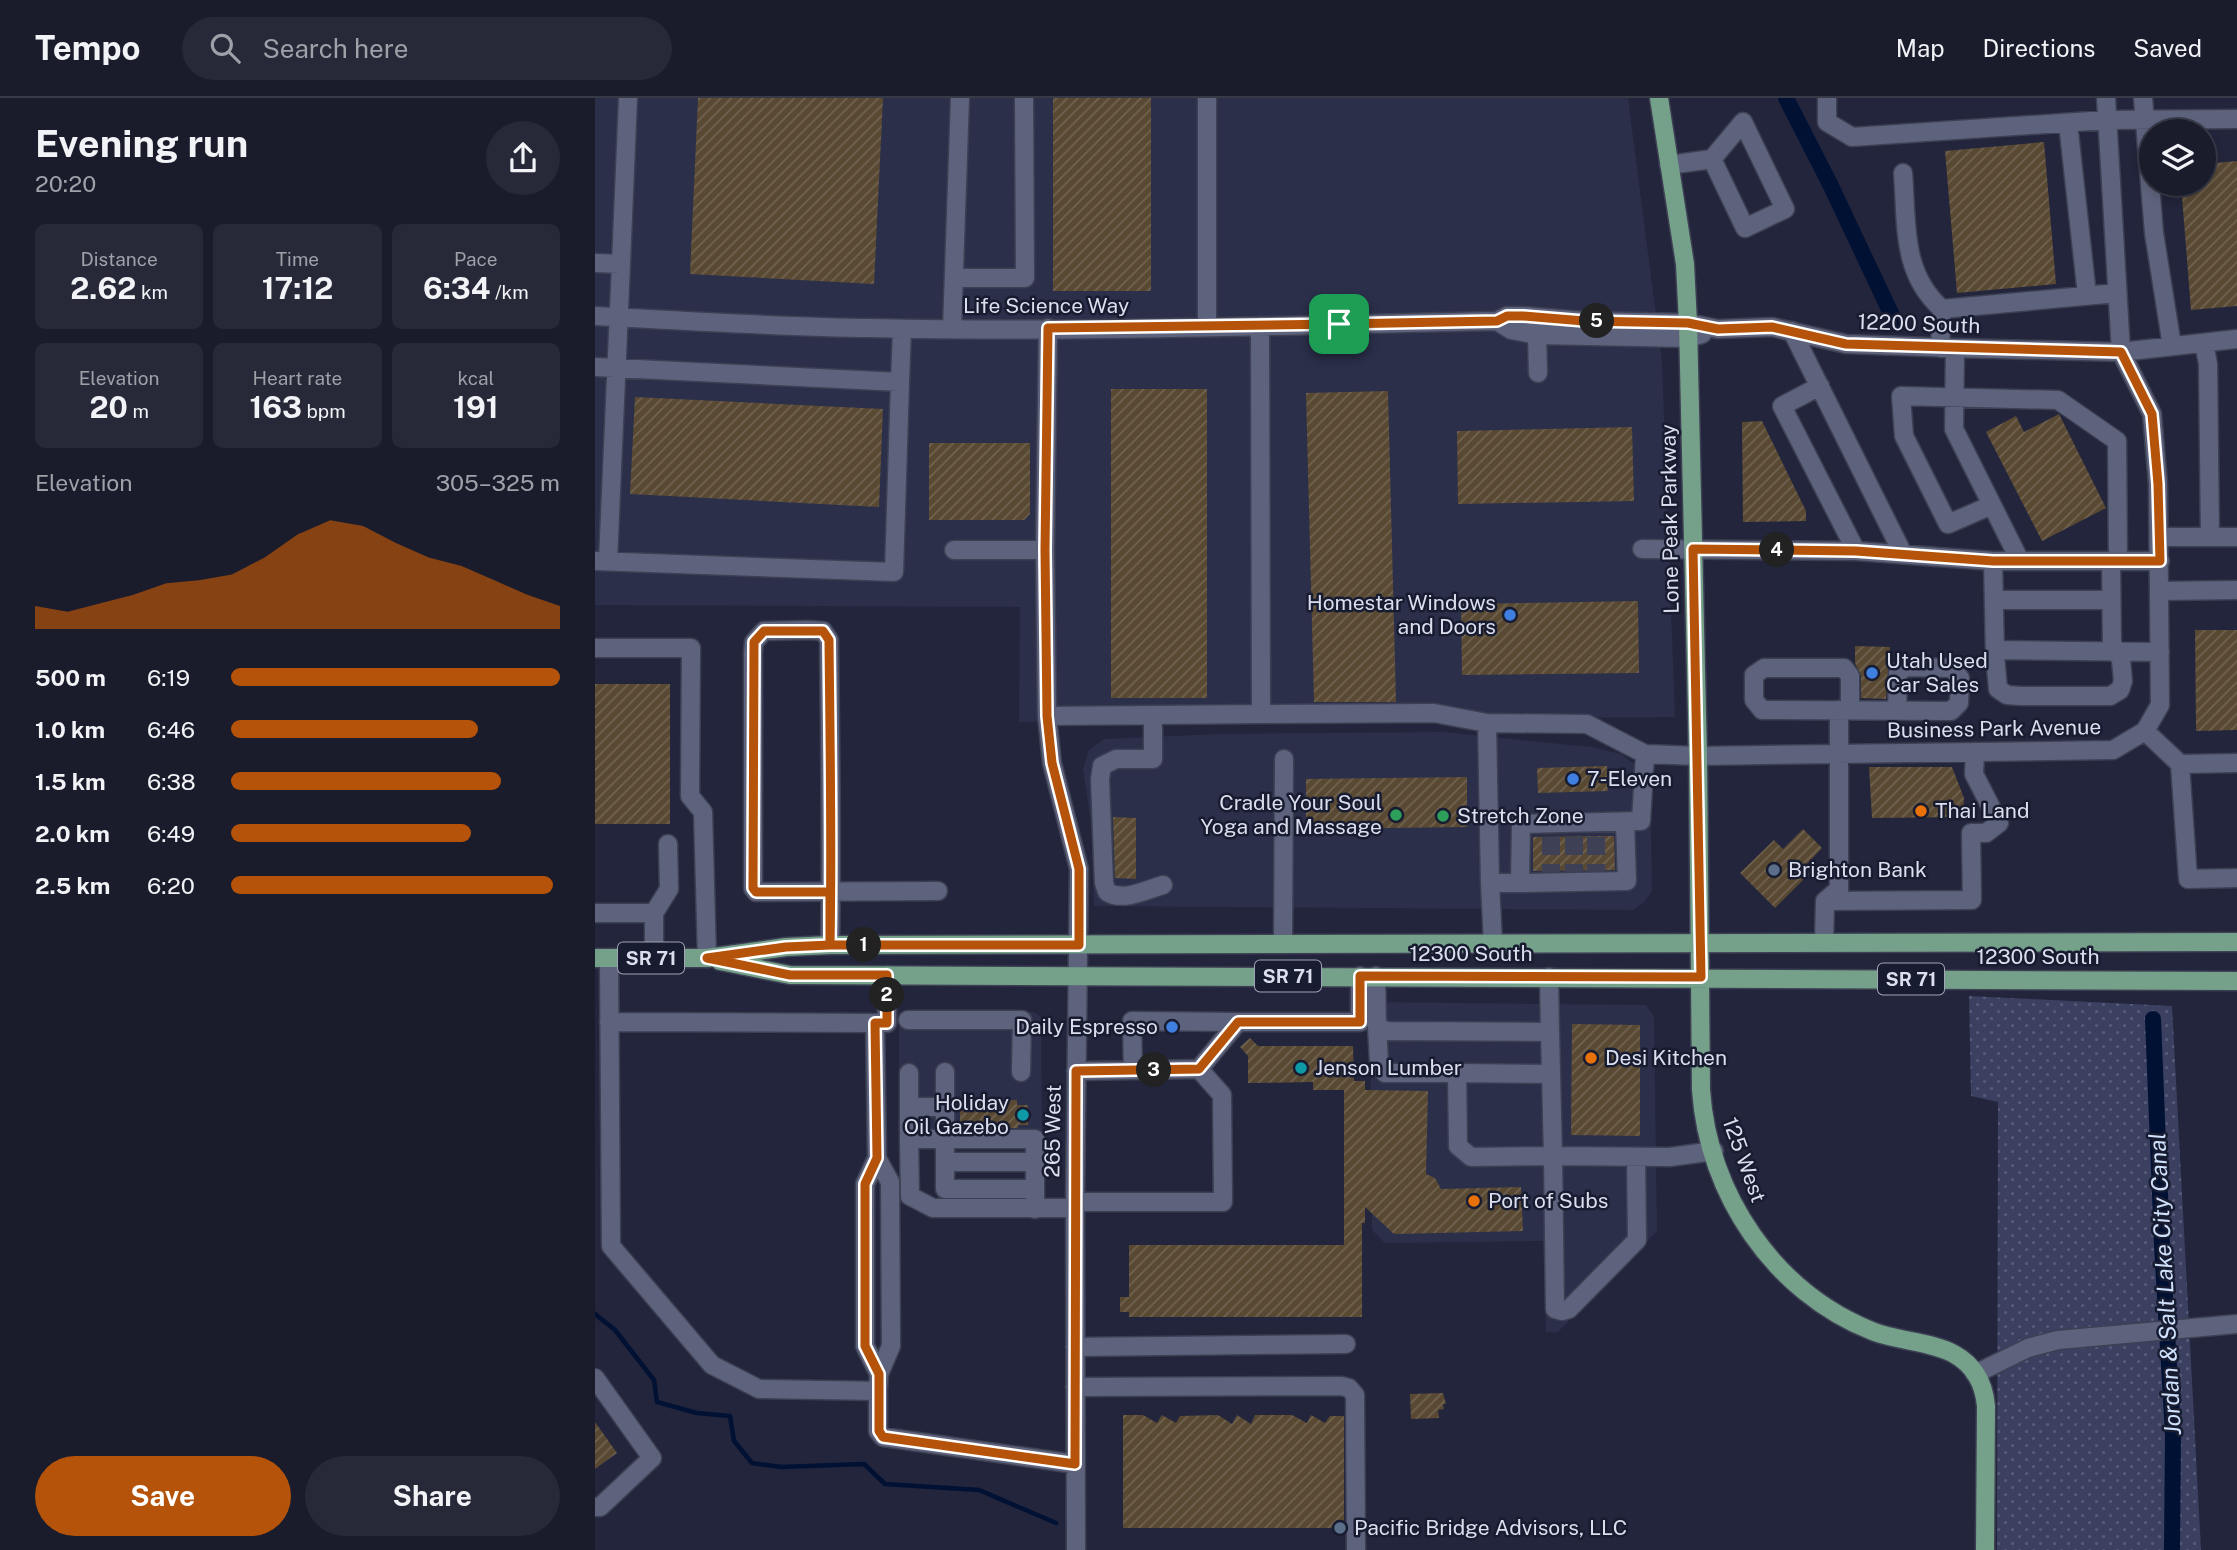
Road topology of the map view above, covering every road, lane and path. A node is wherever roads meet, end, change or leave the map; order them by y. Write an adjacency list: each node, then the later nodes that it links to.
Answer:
1 (628, 98): 20 (street)
2 (960, 98): 21 (street)
3 (1024, 98): 21 (street)
4 (1207, 98): 29 (street)
5 (1659, 98): 16 (main road, Lone Peak Parkway)
6 (1827, 98): 14 (street)
7 (2106, 98): 12 (street)
8 (2143, 98): 9 (street)
9 (2144, 119)
10 (2216, 119): 11 (street)
11 (2237, 119)
12 (2106, 120): 13 (street); 14 (street); 22 (street)
13 (2139, 120)
14 (2068, 123): 23 (street)
15 (1712, 159): 15 (street); 16 (street)
16 (1669, 165): 33 (main road, Lone Peak Parkway)
17 (1903, 173): 24 (street)
18 (2151, 196): 38 (street)
19 (595, 263): 20 (street)
20 (621, 264): 26 (street)
21 (954, 278): 31 (street)
22 (2117, 292): 23 (street); 40 (street)
23 (2087, 295): 24 (street)
24 (1942, 309): 39 (street)
25 (595, 316): 26 (street, Life Science Way)
26 (619, 317): 30 (street, Life Science Way); 42 (street)
27 (1497, 321): 28 (street, Life Science Way); 33 (street, Life Science Way); 35 (street, Life Science Way)
28 (1260, 326): 29 (street, Life Science Way); 73 (street)
29 (1207, 327): 32 (street, Life Science Way)
30 (902, 328): 31 (street, Life Science Way); 44 (street)
31 (952, 328): 32 (street, Life Science Way)
32 (1048, 328): 54 (street, 265 West)
33 (1688, 331): 34 (street, 12200 South); 35 (street, Life Science Way); 52 (main road, Lone Peak Parkway)
34 (1792, 331): 39 (street, 12200 South); 45 (street)
35 (1537, 335): 43 (street)
36 (2237, 339): 37 (street, 12200 South)
37 (2204, 343): 38 (street, 12200 South); 49 (street)
38 (2172, 346): 40 (street, 12200 South)
39 (1948, 348): 40 (street, 12200 South); 46 (street)
40 (2121, 352): 48 (street)
41 (595, 367): 42 (street)
42 (616, 368): 44 (street); 57 (street)
43 (1538, 373)
44 (900, 382): 57 (street)
45 (1820, 386): 55 (street); 56 (street)
46 (1954, 398): 47 (street); 47 (street); 60 (street)
47 (1992, 505): 59 (street)
48 (2159, 537): 49 (street); 61 (street)
49 (2210, 537): 50 (street)
50 (2237, 537)
51 (1641, 549): 52 (street)
52 (1693, 549): 55 (street); 80 (main road, Lone Peak Parkway)
53 (954, 550): 54 (street)
54 (1045, 550): 74 (street, 265 West)
55 (1856, 551): 56 (street)
56 (1903, 554): 58 (street)
57 (602, 561)
58 (1993, 561): 59 (street); 64 (street)
59 (2019, 561): 60 (street)
60 (2115, 561): 61 (street); 65 (street)
61 (2160, 561): 63 (street)
62 (2237, 590): 63 (street)
63 (2160, 591): 69 (street)
64 (1994, 600): 65 (street); 67 (street)
65 (2111, 600): 68 (street)
66 (595, 648): 104 (street)
67 (1995, 650): 68 (street); 68 (street)
68 (2115, 652): 69 (street)
69 (2160, 652): 76 (street)
70 (1845, 710): 70 (street); 71 (street); 79 (street)
71 (1897, 710)
72 (1153, 715): 73 (street); 74 (street); 89 (street)
73 (1261, 715): 75 (street)
74 (1047, 716): 101 (street, 265 West)
75 (1486, 723): 78 (street); 87 (street)
76 (2145, 731): 77 (street, Business Park Avenue); 83 (street)
77 (1975, 752): 79 (street, Business Park Avenue); 92 (street)
78 (1645, 754): 80 (street, Business Park Avenue); 84 (street)
79 (1839, 754): 80 (street, Business Park Avenue); 92 (street)
80 (1699, 755): 95 (main road, Lone Peak Parkway)
81 (1284, 758): 99 (street)
82 (2237, 763): 83 (street)
83 (2180, 764): 86 (street)
84 (1625, 822): 88 (street); 88 (street)
85 (668, 844): 94 (street)
86 (2237, 878)
87 (1490, 883): 88 (street); 98 (street)
88 (1520, 883)
89 (1163, 885)
90 (938, 891): 91 (street)
91 (830, 892): 91 (street); 100 (street)
92 (1825, 901): 96 (street)
93 (595, 913): 94 (street)
94 (653, 913): 103 (street)
95 (1701, 942): 96 (main road, 12300 South / SR 71); 98 (main road, 12300 South / SR 71); 109 (main road, 125 West)
96 (1824, 942): 97 (main road, 12300 South / SR 71)
97 (2237, 942)
98 (1493, 943): 99 (main road, 12300 South / SR 71)
99 (1283, 944): 101 (main road, 12300 South / SR 71)
100 (830, 945): 101 (main road, 12300 South / SR 71); 104 (main road, 12300 South / SR 71)
101 (1079, 945): 106 (street, 265 West)
102 (602, 958): 103 (main road, 12300 South / SR 71); 112 (street)
103 (654, 958): 104 (main road, 12300 South / SR 71)
104 (707, 958): 105 (main road, 12300 South / SR 71)
105 (887, 975): 106 (main road, 12300 South / SR 71); 114 (street)
106 (1079, 975): 107 (main road, 12300 South / SR 71); 119 (street, 265 West)
107 (1368, 976): 108 (main road, 12300 South / SR 71); 113 (street); 115 (street)
108 (1549, 977): 109 (main road, 12300 South / SR 71); 116 (street)
109 (1701, 977): 110 (main road, 12300 South / SR 71); 129 (main road, 125 West)
110 (2237, 981)
111 (908, 1020): 121 (street)
112 (609, 1021): 114 (street); 145 (street)
113 (1238, 1022): 117 (street); 118 (street)
114 (875, 1023): 132 (street)
115 (1377, 1027): 116 (street); 123 (street)
116 (1550, 1032): 124 (street)
117 (1199, 1069): 118 (street); 136 (street)
118 (1133, 1070): 119 (street)
119 (1076, 1071): 136 (street, 265 West)
120 (945, 1072): 126 (street)
121 (1021, 1072)
122 (909, 1073): 125 (street)
123 (1457, 1073): 124 (street); 130 (street)
124 (1551, 1074): 130 (street)
125 (909, 1107): 126 (street); 127 (street)
126 (945, 1107): 128 (street)
127 (909, 1134): 128 (street); 138 (street)
128 (945, 1134): 133 (street); 134 (street)
129 (1714, 1151): 131 (street); 143 (main road, 125 West)
130 (1553, 1156): 131 (street); 131 (street)
131 (1636, 1157)
132 (877, 1158): 137 (street); 145 (street)
133 (945, 1163): 134 (street); 135 (street)
134 (1034, 1163): 135 (street)
135 (1035, 1189): 139 (street)
136 (1075, 1205): 139 (street); 142 (street, 265 West)
137 (890, 1208): 138 (street); 145 (street)
138 (933, 1209): 139 (street)
139 (1035, 1209)
140 (2237, 1324): 143 (street)
141 (1346, 1344): 142 (street)
142 (1075, 1347): 146 (street, 265 West)
143 (1975, 1374): 151 (main road)
144 (595, 1378): 148 (street)
145 (879, 1383): 147 (street)
146 (1075, 1387): 147 (street, 265 West); 150 (street)
147 (1075, 1464): 149 (street, 265 West)
148 (595, 1507)
149 (1076, 1550)
150 (1356, 1550)
151 (1985, 1550)

